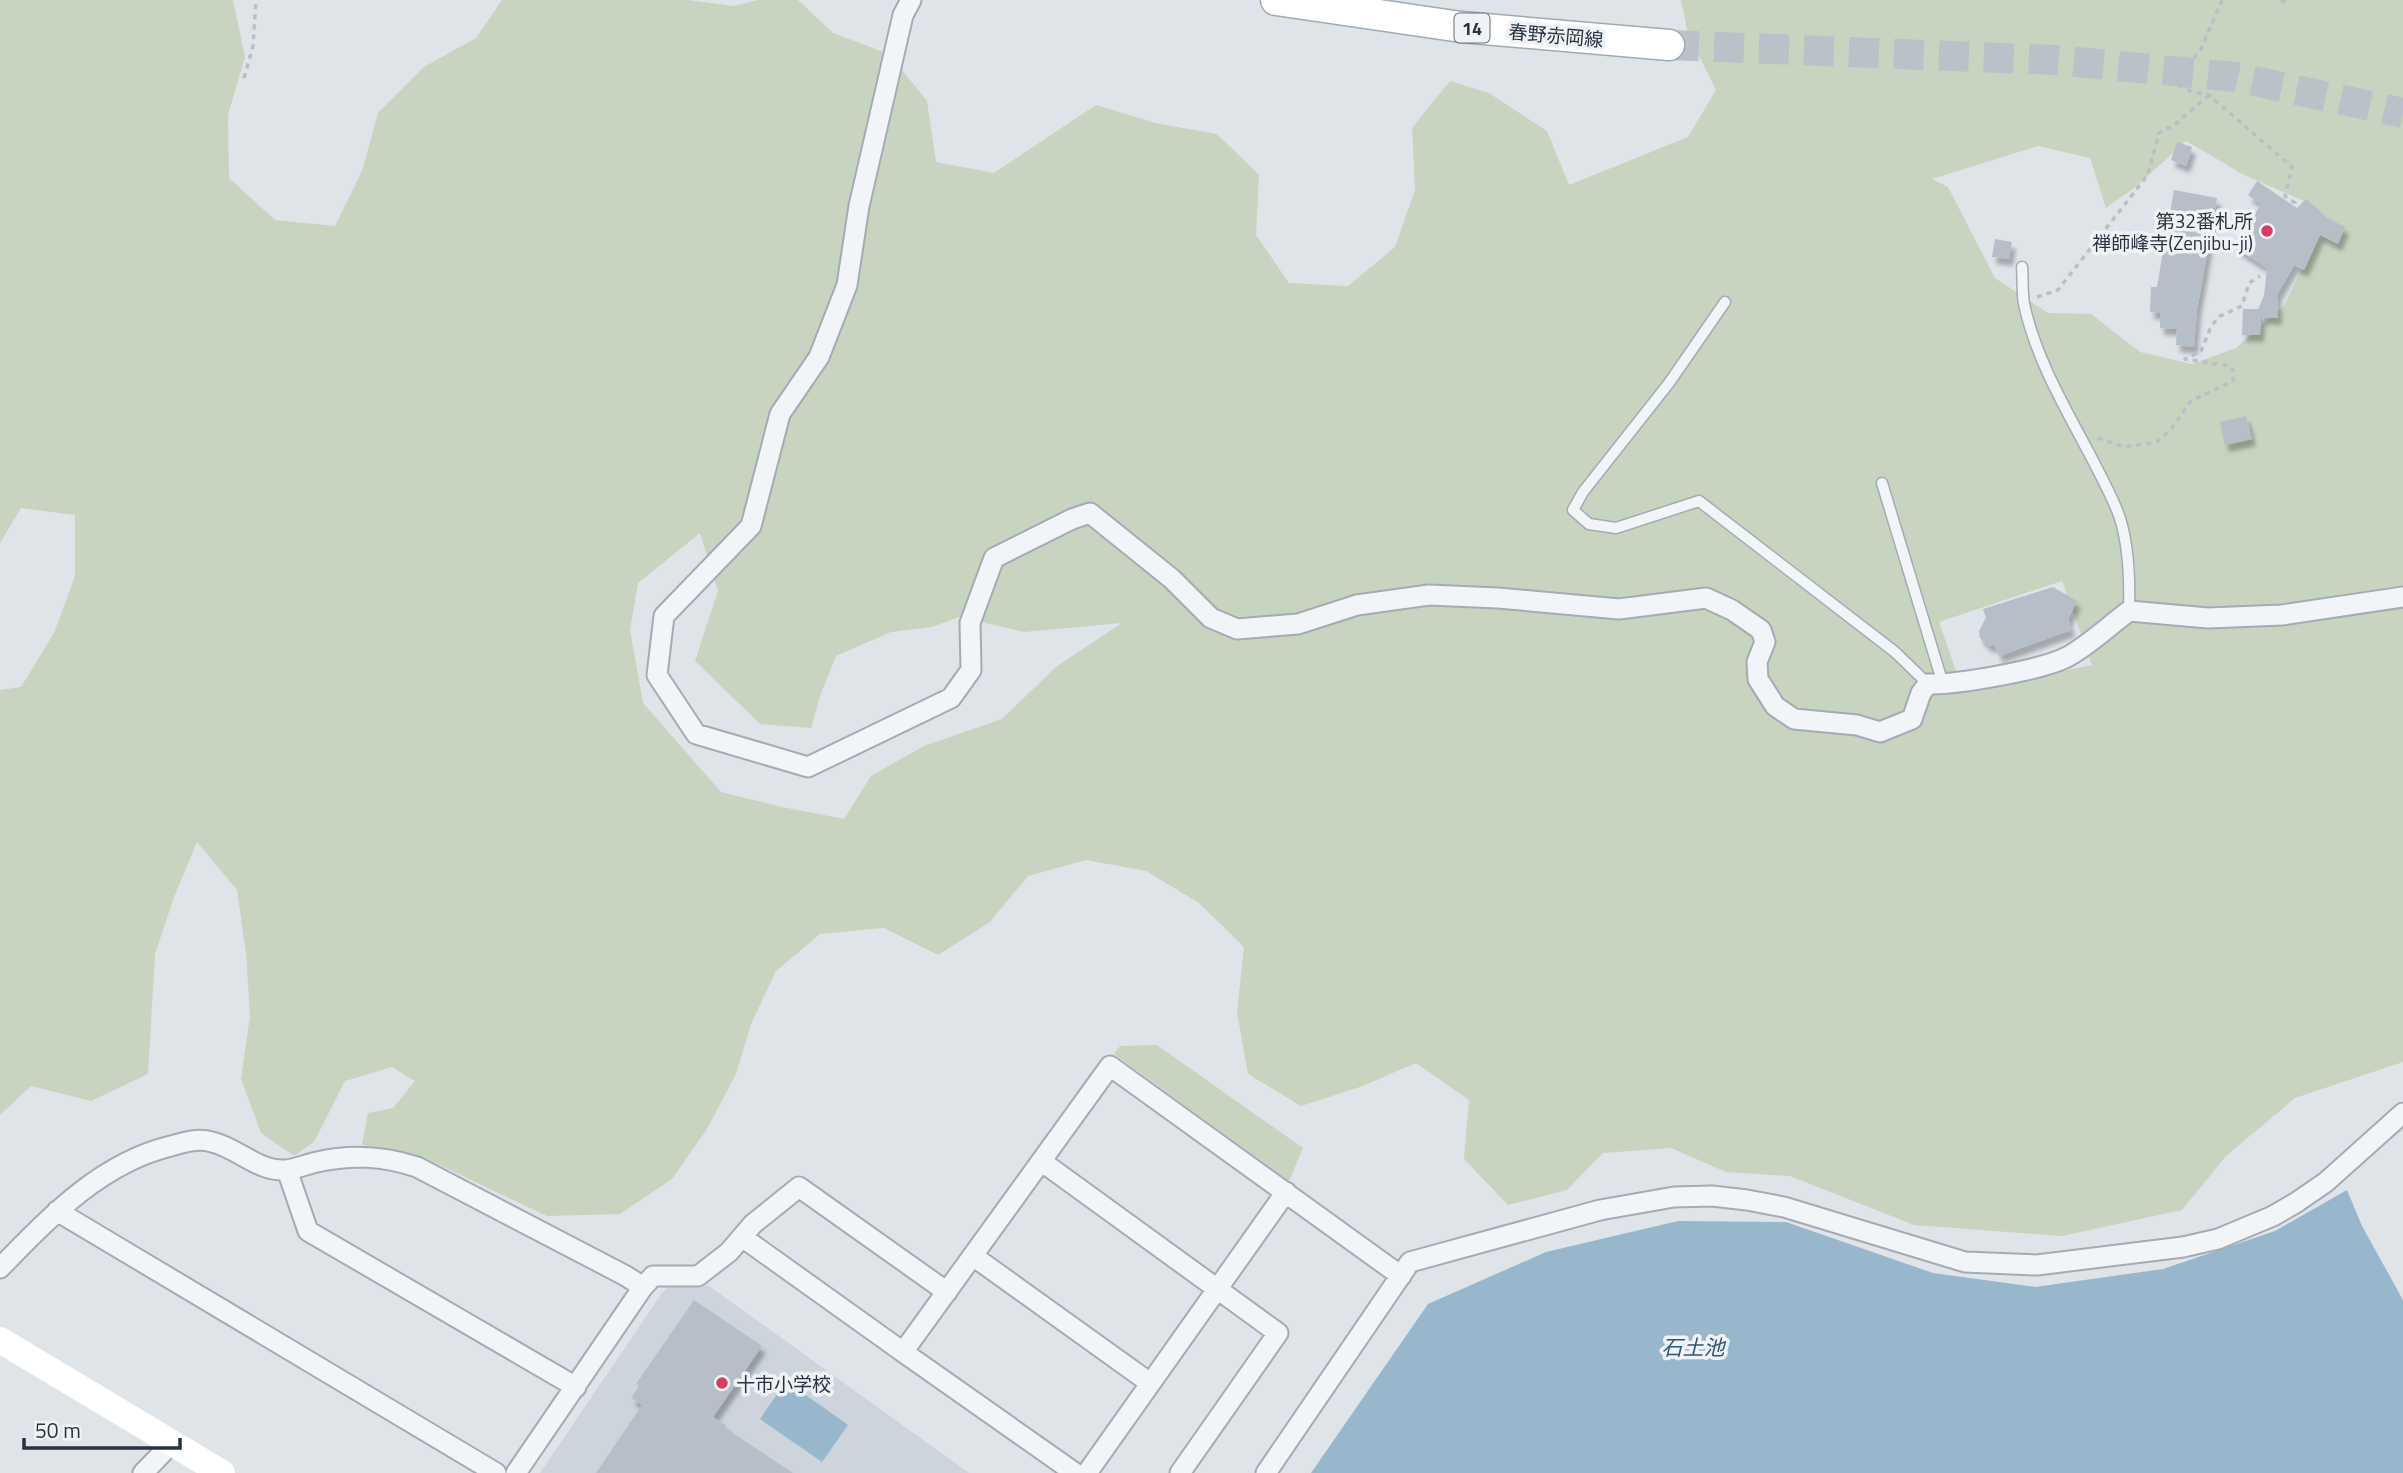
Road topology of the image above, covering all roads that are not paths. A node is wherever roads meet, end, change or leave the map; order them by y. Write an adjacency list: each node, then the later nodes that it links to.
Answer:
1 (911, 0): 9 (street)
2 (1276, 0): 3 (main road, 春野赤岡線 / 14)
3 (1670, 45)
4 (2022, 267): 8 (lane)
5 (1725, 302): 9 (lane)
6 (1882, 483): 9 (lane)
7 (2403, 597): 8 (street)
8 (2129, 611): 9 (street)
9 (1935, 685)
10 (2403, 1113): 18 (street)
11 (1041, 1161): 13 (street); 16 (street); 20 (street)
12 (287, 1170): 14 (street); 19 (street); 25 (street)
13 (1286, 1192): 18 (street); 20 (street)
14 (57, 1210): 17 (street); 29 (street)
15 (742, 1237): 19 (street); 21 (street); 23 (street)
16 (973, 1256): 21 (street); 24 (street)
17 (0, 1268)
18 (1401, 1276): 34 (street)
19 (643, 1287): 25 (street)
20 (1216, 1288): 24 (street); 33 (street)
21 (947, 1292): 23 (street)
22 (0, 1340): 26 (main road)
23 (903, 1352): 31 (street)
24 (1150, 1383): 32 (street)
25 (576, 1387): 30 (street)
26 (173, 1442): 27 (street); 28 (main road)
27 (143, 1473)
28 (222, 1473)
29 (496, 1473)
30 (516, 1473)
31 (1075, 1473)
32 (1087, 1473)
33 (1180, 1473)
34 (1266, 1473)

